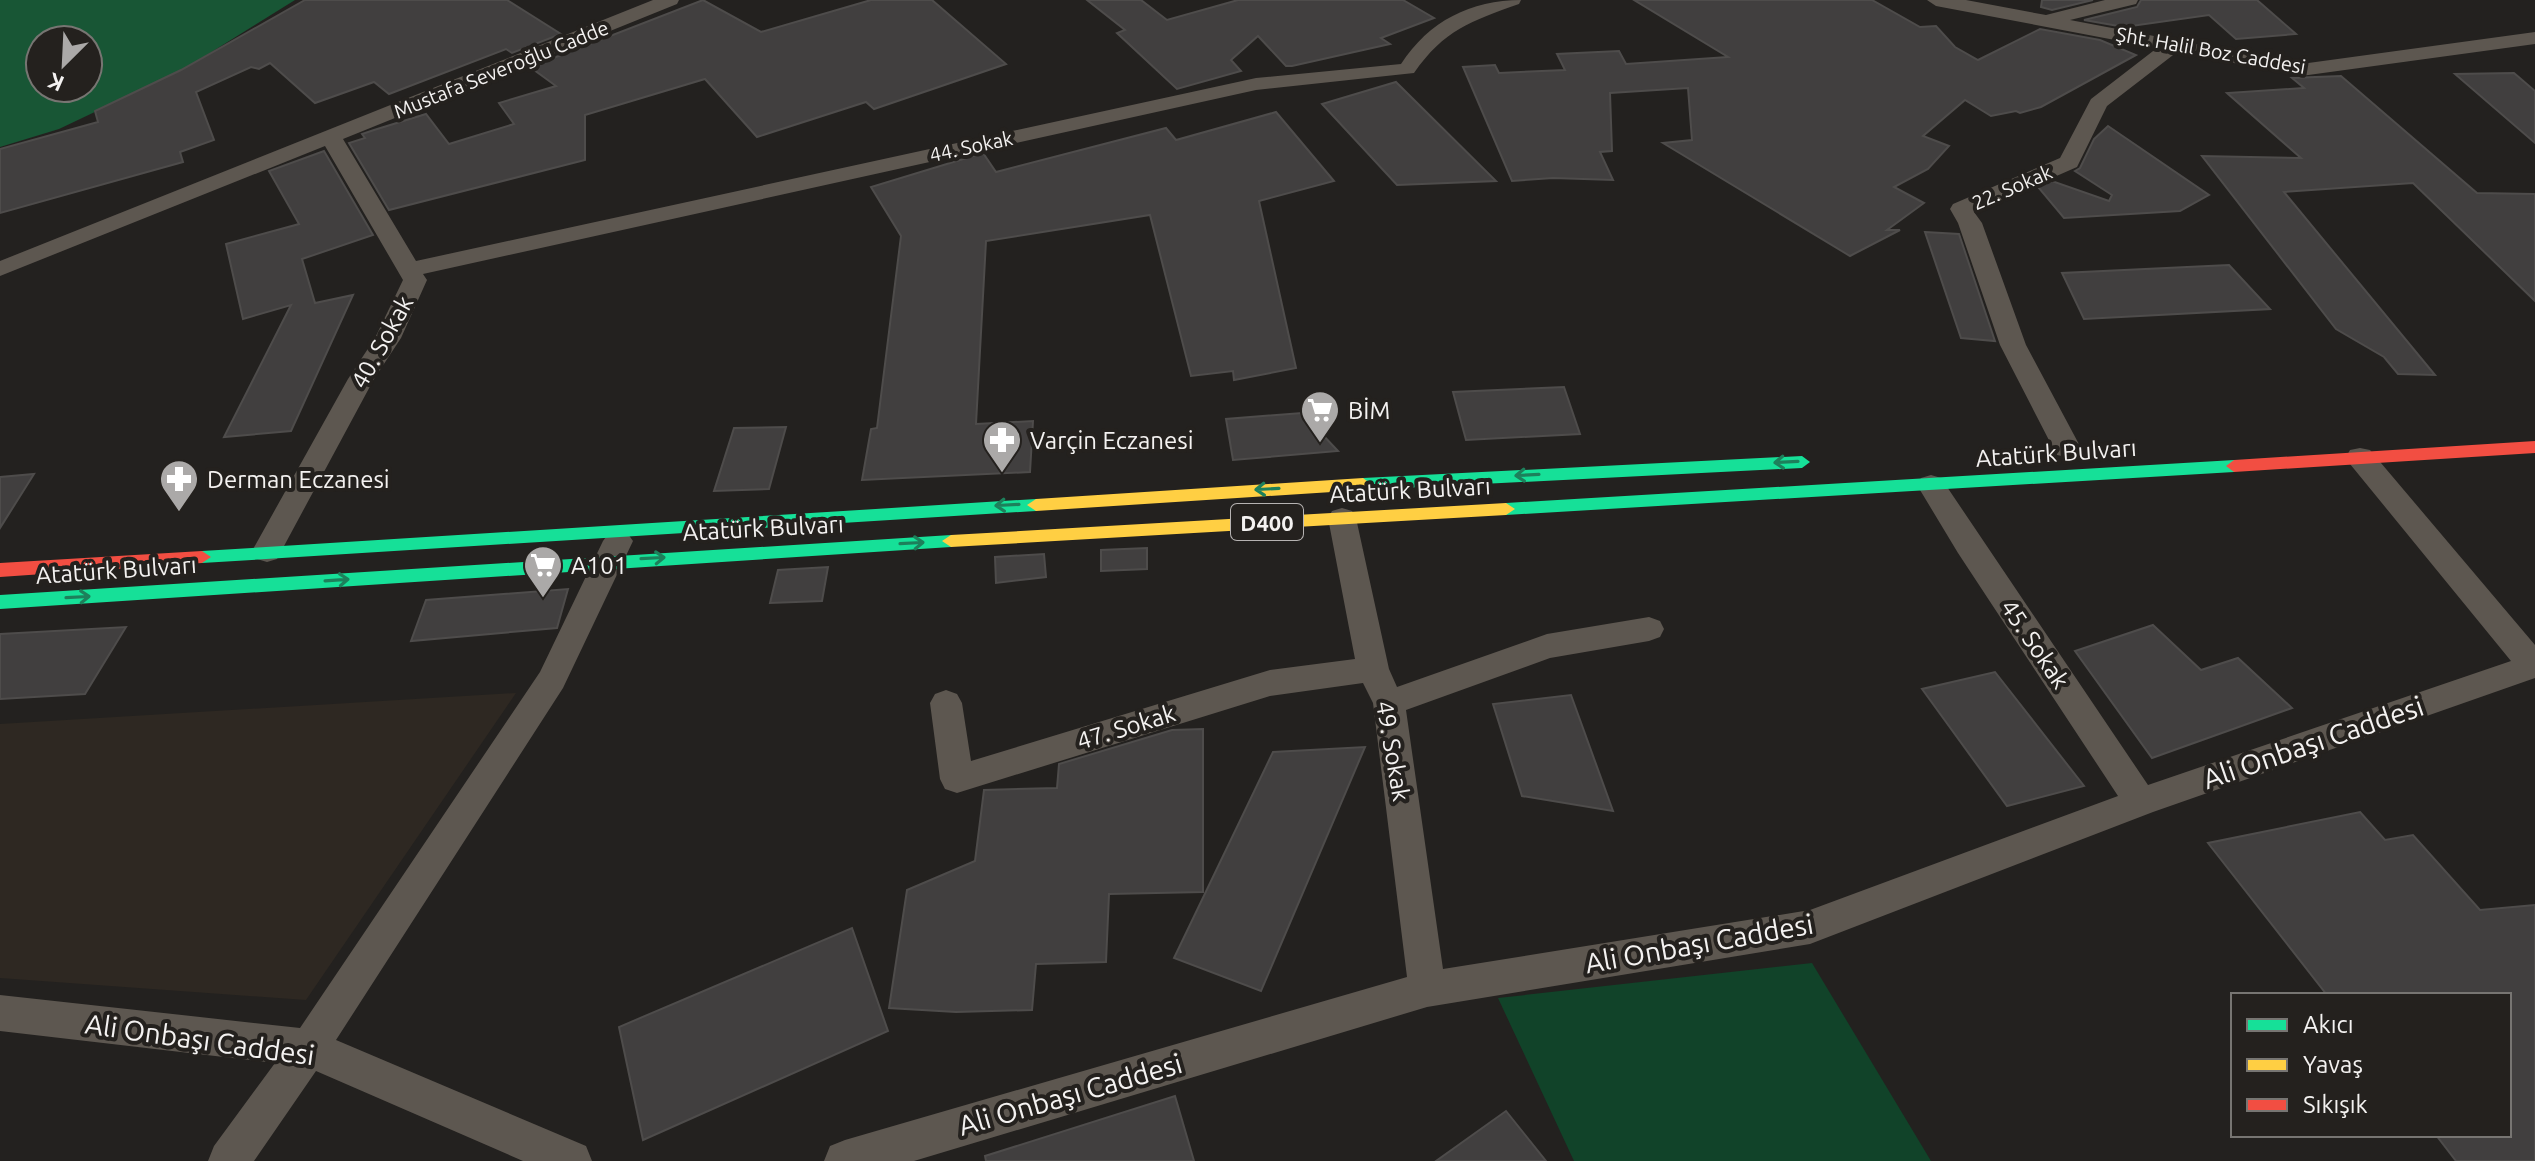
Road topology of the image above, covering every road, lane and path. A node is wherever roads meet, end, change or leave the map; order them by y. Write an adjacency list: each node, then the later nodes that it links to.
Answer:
1 (670, 0): 8 (street, Mustafa Severoğlu Cadde)
2 (1512, 0): 10 (street, 44. Sokak)
3 (1936, 0): 5 (street, Şht. Halil Boz Caddesi)
4 (2129, 0): 5 (street)
5 (2044, 20): 7 (street, Şht. Halil Boz Caddesi)
6 (2535, 38): 7 (street, Şht. Halil Boz Caddesi)
7 (2172, 46): 12 (street, 22. Sokak)
8 (330, 136): 9 (street, Mustafa Severoğlu Cadde); 10 (street, 40. Sokak)
9 (0, 269)
10 (411, 269): 18 (street, 40. Sokak)
11 (2535, 447): 13 (main road, Atatürk Bulvarı / D400)
12 (2067, 448)
13 (2360, 457): 15 (main road, Atatürk Bulvarı / D400); 23 (street)
14 (1816, 461): 17 (main road, Atatürk Bulvarı / D400, one-way to 17)
15 (1931, 485): 16 (main road, Atatürk Bulvarı / D400); 27 (street, 45. Sokak)
16 (1342, 518): 19 (main road, Atatürk Bulvarı / D400, one-way to 16); 24 (street, 49. Sokak)
17 (625, 528): 18 (main road, Atatürk Bulvarı / D400); 19 (street)
18 (267, 551): 20 (main road, Atatürk Bulvarı / D400)
19 (608, 561): 21 (main road, Atatürk Bulvarı / D400, one-way to 19); 30 (street)
20 (0, 570)
21 (0, 602)
22 (1649, 629): 26 (street)
23 (2534, 665): 27 (street, Ali Onbaşı Caddesi)
24 (1373, 669): 25 (street, 47. Sokak); 26 (street, 49. Sokak)
25 (946, 703)
26 (1389, 703): 28 (street, 49. Sokak)
27 (2141, 802): 28 (street, Ali Onbaşı Caddesi)
28 (1427, 989): 33 (street, Ali Onbaşı Caddesi)
29 (0, 1013): 30 (street, Ali Onbaşı Caddesi)
30 (309, 1048): 31 (street); 32 (street, Ali Onbaşı Caddesi)
31 (229, 1161)
32 (571, 1161)
33 (845, 1161)

